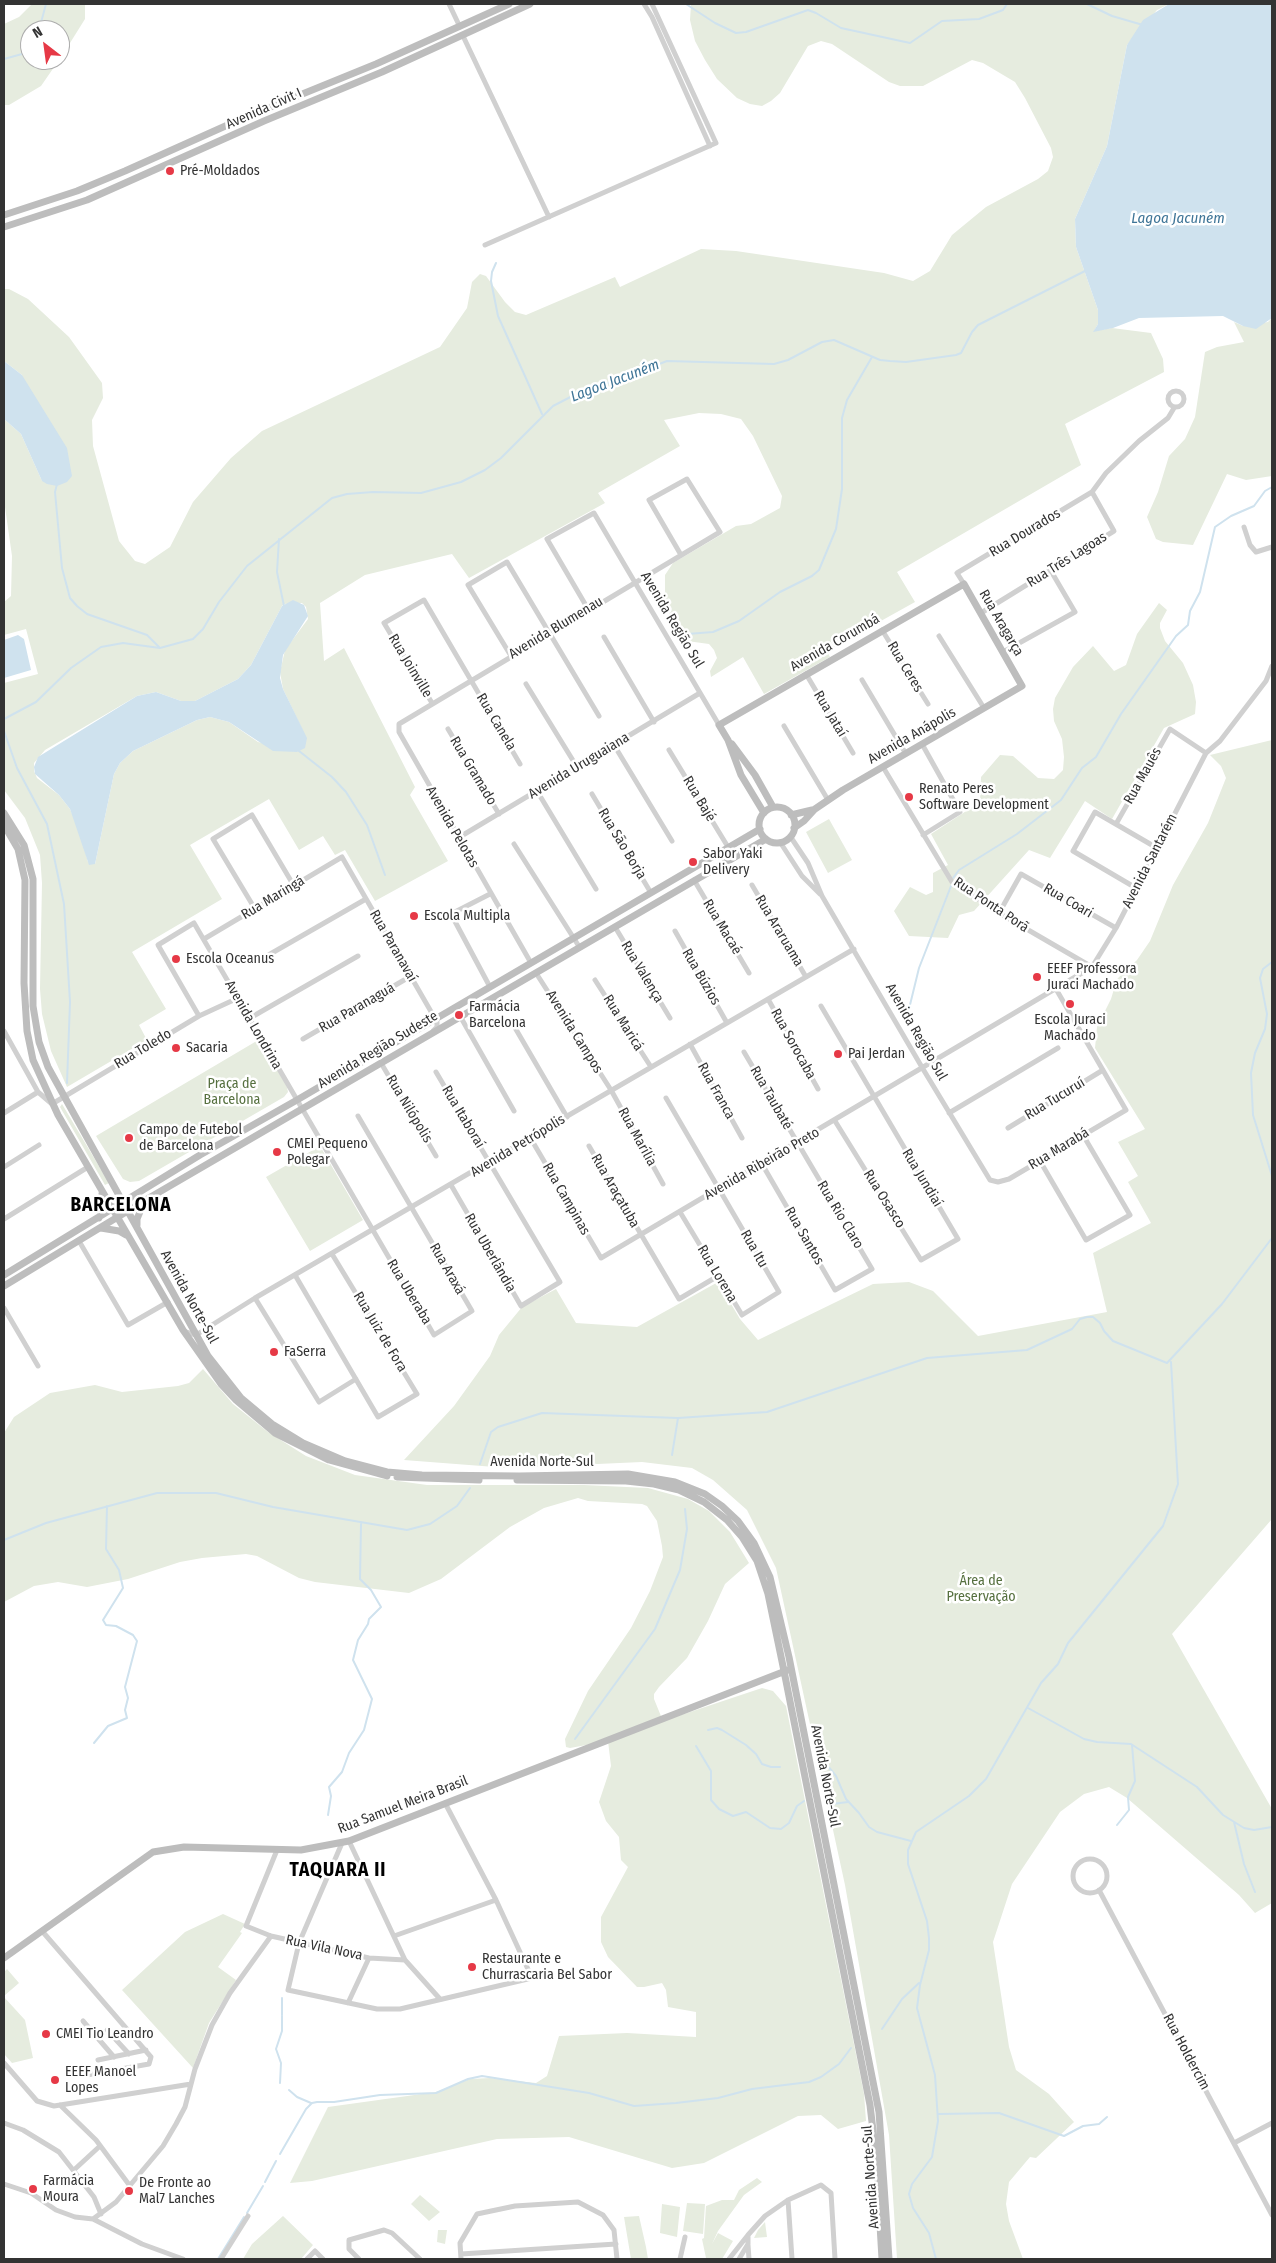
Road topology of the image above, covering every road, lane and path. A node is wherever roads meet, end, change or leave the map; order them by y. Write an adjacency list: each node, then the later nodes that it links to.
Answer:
1 (449, 4): 6 (street)
2 (509, 4): 6 (main road, Avenida Civit I)
3 (530, 4): 7 (main road, Avenida Civit I)
4 (644, 4): 8 (street)
5 (652, 4): 8 (street)
6 (460, 27): 9 (main road, Avenida Civit I)
7 (463, 36): 10 (street); 11 (main road, Avenida Civit I)
8 (713, 145): 10 (street)
9 (4, 215)
10 (549, 217): 12 (street)
11 (4, 227)
12 (485, 244)
13 (1174, 408): 14 (street)
14 (1092, 492): 18 (street, Rua Três Lagoas); 19 (street, Rua Dourados)
15 (1244, 527): 16 (street)
16 (1272, 547)
17 (681, 555): 17 (street, Avenida Blumenau); 20 (street, Avenida Blumenau)
18 (1052, 571): 24 (street, Rua Três Lagoas); 29 (street)
19 (957, 574): 21 (street, Rua Aragarça)
20 (634, 581): 22 (street, Avenida Blumenau); 22 (street, Avenida Região Sul); 37 (street, Avenida Região Sul)
21 (964, 584): 24 (main road, Rua Aragarça); 25 (main road, Avenida Corumbá)
22 (588, 609): 26 (street, Avenida Blumenau)
23 (404, 611): 33 (street, Rua Canela); 38 (street, Rua Joinville)
24 (981, 613): 29 (main road, Rua Aragarça)
25 (882, 630): 32 (main road, Avenida Corumbá); 39 (street, Rua Ceres)
26 (550, 632): 30 (street, Avenida Blumenau); 30 (street); 41 (street)
27 (939, 636): 40 (street)
28 (604, 637): 42 (street)
29 (1003, 652): 36 (main road, Rua Aragarça)
30 (511, 656): 33 (street, Avenida Blumenau)
31 (1272, 666): 51 (street, Avenida Santarém)
32 (806, 674): 43 (main road, Avenida Corumbá); 50 (street, Rua Jataí)
33 (471, 680): 38 (street, Avenida Blumenau); 53 (street, Rua Canela)
34 (862, 680): 52 (street)
35 (526, 684): 54 (street)
36 (1022, 686): 40 (main road, Avenida Anápolis)
37 (700, 693): 42 (street, Avenida Uruguaiana); 43 (street, Avenida Região Sul)
38 (432, 703): 71 (street, Avenida Pelotas)
39 (928, 704)
40 (984, 708): 47 (main road, Avenida Anápolis)
41 (599, 716)
42 (654, 722): 48 (street, Avenida Uruguaiana)
43 (719, 725): 46 (main road, Avenida Região Sul)
44 (784, 726): 58 (street)
45 (448, 729): 63 (street, Rua Gramado)
46 (728, 740): 59 (main road, Avenida Região Sul); 62 (main road, Avenida Região Sul)
47 (922, 744): 52 (main road, Avenida Anápolis); 69 (street)
48 (614, 745): 54 (street, Avenida Uruguaiana); 73 (street)
49 (669, 750): 76 (street, Rua Bajé)
50 (853, 753)
51 (1206, 753): 65 (street, Rua Mauês); 77 (street, Avenida Santarém)
52 (906, 754): 55 (main road, Avenida Anápolis)
53 (520, 764)
54 (577, 767): 56 (street, Avenida Uruguaiana)
55 (883, 767): 58 (main road, Avenida Anápolis); 69 (street, Rua Ponta Porã)
56 (537, 790): 63 (street, Avenida Uruguaiana); 83 (street)
57 (592, 794): 84 (street, Rua São Borja)
58 (828, 800): 60 (main road, Avenida Anápolis)
59 (773, 808): 62 (main road); 64 (main road)
60 (815, 809): 64 (main road, Avenida Anápolis); 67 (main road, Avenida Anápolis)
61 (4, 813): 134 (main road, Avenida Norte-Sul)
62 (764, 813): 68 (main road)
63 (499, 814): 71 (street, Avenida Uruguaiana)
64 (791, 815): 67 (main road)
65 (1116, 824): 77 (street); 82 (street)
66 (4, 825): 138 (main road, Avenida Norte-Sul)
67 (794, 828): 70 (main road)
68 (760, 829): 72 (main road); 76 (main road, Avenida Região Sudeste)
69 (923, 835): 89 (street, Rua Ponta Porã)
70 (790, 836): 74 (main road); 86 (street, Avenida Região Sul)
71 (458, 838): 85 (street, Avenida Pelotas)
72 (766, 839): 74 (main road); 79 (main road, Avenida Região Sudeste)
73 (672, 841)
74 (780, 842): 86 (street, Avenida Região Sul)
75 (514, 844): 93 (street)
76 (728, 848): 84 (main road, Avenida Região Sudeste)
77 (1157, 848): 82 (street, Avenida Santarém)
78 (342, 857): 81 (street, Rua Maringá); 87 (street, Rua Paranavaí)
79 (694, 880): 90 (main road, Avenida Região Sudeste); 102 (street, Rua Macaé)
80 (752, 885): 104 (street, Rua Araruama)
81 (294, 886): 88 (street, Rua Maringá); 88 (street)
82 (1136, 888): 91 (street, Avenida Santarém)
83 (596, 889)
84 (651, 893): 93 (main road, Avenida Região Sudeste)
85 (490, 894): 99 (street, Avenida Pelotas); 106 (street)
86 (822, 896): 96 (street, Avenida Região Sul)
87 (366, 899): 98 (street); 103 (street, Rua Paranavaí)
88 (255, 909): 94 (street, Rua Maringá)
89 (999, 913): 91 (street, Rua Coari); 100 (street, Rua Ponta Porã)
90 (615, 927): 95 (main road, Avenida Região Sudeste); 116 (street, Rua Valença)
91 (1116, 928): 100 (street, Avenida Santarém)
92 (674, 931): 118 (street, Rua Búzios)
93 (574, 938): 95 (street); 99 (main road, Avenida Região Sudeste)
94 (204, 939): 108 (street, Avenida Londrina); 113 (street, Avenida Londrina)
95 (580, 948): 101 (main road, Avenida Região Sudeste)
96 (854, 949): 104 (street, Avenida Petrópolis); 128 (street, Avenida Região Sul)
97 (358, 956): 115 (street)
98 (258, 961)
99 (531, 963): 106 (main road, Avenida Região Sudeste)
100 (1092, 967): 107 (street)
101 (536, 973): 112 (main road, Avenida Região Sudeste); 132 (street, Avenida Campos)
102 (749, 973)
103 (411, 976): 117 (street, Rua Paranavaí); 122 (street, Rua Paranaguá)
104 (806, 976): 110 (street, Avenida Petrópolis)
105 (595, 980): 127 (street, Rua Maricá)
106 (490, 987): 109 (main road, Avenida Região Sudeste)
107 (1056, 989): 128 (street); 129 (street)
108 (238, 998): 113 (street, Rua Toledo); 115 (street, Avenida Londrina)
109 (472, 998): 112 (main road); 117 (main road, Avenida Região Sudeste)
110 (768, 999): 118 (street, Avenida Petrópolis); 131 (street, Rua Sorocaba)
111 (821, 1006): 136 (street)
112 (470, 1010): 114 (main road, Avenida Região Sudeste)
113 (199, 1016): 134 (street, Rua Toledo)
114 (460, 1016): 121 (main road, Avenida Região Sudeste); 140 (street)
115 (250, 1018): 137 (street, Avenida Londrina)
116 (670, 1018)
117 (435, 1020): 121 (street); 137 (main road, Avenida Região Sudeste)
118 (727, 1023): 123 (street, Avenida Petrópolis)
119 (514, 1026): 144 (street)
120 (4, 1031): 133 (street)
121 (430, 1033): 126 (main road, Avenida Região Sudeste)
122 (303, 1039)
123 (690, 1044): 127 (street, Avenida Petrópolis); 148 (street, Rua Franca)
124 (1058, 1048): 142 (street)
125 (744, 1052): 150 (street, Rua Taubaté)
126 (381, 1063): 139 (main road, Avenida Região Sudeste); 154 (street, Rua Nilópolis)
127 (651, 1067): 132 (street, Avenida Petrópolis)
128 (923, 1070): 136 (street, Avenida Ribeirão Preto); 142 (street, Avenida Região Sul)
129 (1103, 1070): 146 (street, Rua Tucuruí); 147 (street, Rua Marabá)
130 (436, 1072): 156 (street, Rua Itaboraí)
131 (818, 1089)
132 (611, 1090): 144 (street, Avenida Petrópolis); 164 (street, Rua Marília)
133 (38, 1092): 138 (street); 141 (street)
134 (63, 1097): 138 (street, Rua Toledo); 165 (main road, Avenida Norte-Sul)
135 (666, 1098): 167 (street)
136 (874, 1098): 145 (street, Avenida Ribeirão Preto); 185 (street, Rua Jundiaí)
137 (297, 1100): 139 (street, Avenida Londrina); 153 (main road, Avenida Região Sudeste)
138 (52, 1104): 161 (main road, Avenida Norte-Sul)
139 (303, 1109): 159 (main road, Avenida Região Sudeste); 181 (street, Avenida Londrina)
140 (514, 1111)
141 (4, 1113)
142 (949, 1113): 163 (street, Avenida Região Sul)
143 (358, 1116): 173 (street)
144 (567, 1117): 149 (street, Avenida Petrópolis)
145 (835, 1121): 150 (street, Avenida Ribeirão Preto); 185 (street, Rua Osasco)
146 (1008, 1128)
147 (1083, 1135): 155 (street, Rua Marabá); 155 (street)
148 (742, 1138)
149 (531, 1139): 156 (street, Avenida Petrópolis); 187 (street, Rua Campinas)
150 (797, 1143): 157 (street, Avenida Ribeirão Preto); 191 (street, Rua Rio Claro)
151 (40, 1145): 160 (street)
152 (590, 1146): 182 (street, Rua Araçatuba)
153 (200, 1155): 158 (main road, Avenida Região Sudeste); 159 (main road)
154 (436, 1156)
155 (1040, 1161): 163 (street, Rua Marabá)
156 (490, 1163): 166 (street, Avenida Petrópolis); 192 (street, Rua Itaboraí)
157 (762, 1164): 167 (street, Avenida Ribeirão Preto); 191 (street, Rua Santos)
158 (182, 1165): 162 (main road); 169 (main road, Avenida Região Sudeste)
159 (207, 1166): 162 (main road, Avenida Região Sudeste)
160 (4, 1167)
161 (88, 1167): 168 (main road, Avenida Norte-Sul); 178 (street)
162 (189, 1176): 170 (main road, Avenida Região Sudeste)
163 (990, 1180)
164 (663, 1184)
165 (114, 1186): 169 (main road); 171 (main road, Avenida Norte-Sul)
166 (451, 1186): 173 (street, Avenida Petrópolis); 192 (street, Rua Uberlândia)
167 (719, 1188): 175 (street, Avenida Ribeirão Preto); 196 (street, Rua Itu)
168 (102, 1191): 172 (main road, Avenida Norte-Sul); 177 (main road)
169 (135, 1194): 171 (main road, Avenida Região Sudeste)
170 (146, 1200): 174 (main road, Avenida Região Sudeste); 180 (main road)
171 (123, 1201): 172 (main road, Avenida Região Sudeste); 174 (main road, Avenida Norte-Sul)
172 (112, 1208): 176 (main road, Avenida Norte-Sul); 177 (main road, Avenida Região Sudeste)
173 (411, 1208): 181 (street, Avenida Petrópolis); 198 (street, Rua Araxá)
174 (128, 1210): 176 (main road, Avenida Região Sudeste); 180 (main road, Avenida Norte-Sul)
175 (680, 1212): 182 (street, Avenida Ribeirão Preto); 190 (street, Rua Lorena)
176 (118, 1217): 179 (main road, Avenida Região Sudeste); 183 (main road, Avenida Norte-Sul)
177 (99, 1218): 188 (main road, Avenida Região Sudeste)
178 (4, 1220)
179 (101, 1228): 183 (main road); 184 (main road, Avenida Região Sudeste)
180 (137, 1228): 200 (main road, Avenida Norte-Sul)
181 (372, 1231): 186 (street, Avenida Petrópolis); 198 (street, Rua Uberaba)
182 (640, 1235): 187 (street, Avenida Ribeirão Preto); 190 (street, Rua Araçatuba)
183 (129, 1236): 195 (main road, Avenida Norte-Sul)
184 (79, 1241): 193 (main road, Avenida Região Sudeste); 195 (street)
185 (939, 1250)
186 (332, 1254): 189 (street, Avenida Petrópolis); 202 (street, Rua Juiz de Fora)
187 (601, 1258)
188 (4, 1275)
189 (295, 1275): 194 (street, Avenida Petrópolis); 202 (street)
190 (718, 1276): 196 (street, Rua Lorena)
191 (853, 1280)
192 (560, 1282)
193 (4, 1286)
194 (255, 1298): 200 (street, Avenida Petrópolis); 202 (street)
195 (168, 1302): 199 (main road, Avenida Norte-Sul)
196 (762, 1302)
197 (4, 1308): 201 (street)
198 (453, 1324)
199 (183, 1330): 200 (street); 203 (main road, Avenida Norte-Sul)
200 (196, 1335): 203 (main road, Avenida Norte-Sul)
201 (38, 1366)
202 (356, 1380)
203 (788, 1670): 204 (main road, Rua Samuel Meira Brasil); 205 (main road, Avenida Norte-Sul); 261 (main road, Avenida Norte-Sul)
204 (766, 1679): 205 (main road, Rua Samuel Meira Brasil); 206 (main road, Rua Samuel Meira Brasil)
205 (786, 1682): 260 (main road, Avenida Norte-Sul)
206 (445, 1803): 207 (main road, Rua Samuel Meira Brasil); 210 (street)
207 (345, 1842): 208 (main road, Rua Samuel Meira Brasil); 213 (street); 214 (street)
208 (278, 1850): 211 (main road, Rua Samuel Meira Brasil); 212 (street, Rua Vila Nova)
209 (1099, 1890): 209 (street); 232 (street, Rua Holdercim)
210 (496, 1900): 213 (street); 218 (street)
211 (42, 1931): 215 (main road, Rua Samuel Meira Brasil); 222 (street)
212 (271, 1936): 214 (street, Rua Vila Nova); 228 (street)
213 (394, 1936): 217 (street)
214 (299, 1943): 216 (street, Rua Vila Nova); 219 (street)
215 (4, 1958)
216 (369, 1958): 217 (street, Rua Vila Nova); 219 (street)
217 (405, 1960): 218 (street)
218 (440, 1999): 219 (street)
219 (348, 2003)
220 (83, 2021): 224 (street)
221 (107, 2030): 223 (street)
222 (146, 2050): 223 (street); 227 (street)
223 (129, 2054): 224 (street)
224 (114, 2057): 225 (street)
225 (98, 2060)
226 (4, 2063): 229 (street)
227 (87, 2075)
228 (191, 2084): 229 (street); 236 (street)
229 (60, 2106): 233 (street)
230 (4, 2123): 234 (street)
231 (1272, 2123): 232 (street)
232 (1234, 2143): 239 (street, Rua Holdercim)
233 (100, 2146): 234 (street); 236 (street)
234 (75, 2169): 238 (street)
235 (4, 2184): 241 (street)
236 (130, 2186): 238 (street)
237 (788, 2200): 242 (street); 258 (street); 259 (street)
238 (101, 2214): 241 (street)
239 (1272, 2215)
240 (248, 2216): 248 (street)
241 (93, 2219): 247 (street)
242 (748, 2234): 245 (street); 255 (street)
243 (686, 2237): 254 (street)
244 (616, 2244): 246 (street); 246 (street); 253 (street)
245 (748, 2244): 256 (street); 257 (street)
246 (461, 2257)
247 (183, 2259)
248 (221, 2259)
249 (307, 2259): 250 (street)
250 (323, 2259)
251 (359, 2259): 252 (street)
252 (420, 2259)
253 (617, 2259)
254 (680, 2259)
255 (729, 2259)
256 (739, 2259)
257 (749, 2259)
258 (792, 2259)
259 (835, 2259)
260 (882, 2259)
261 (889, 2259)

